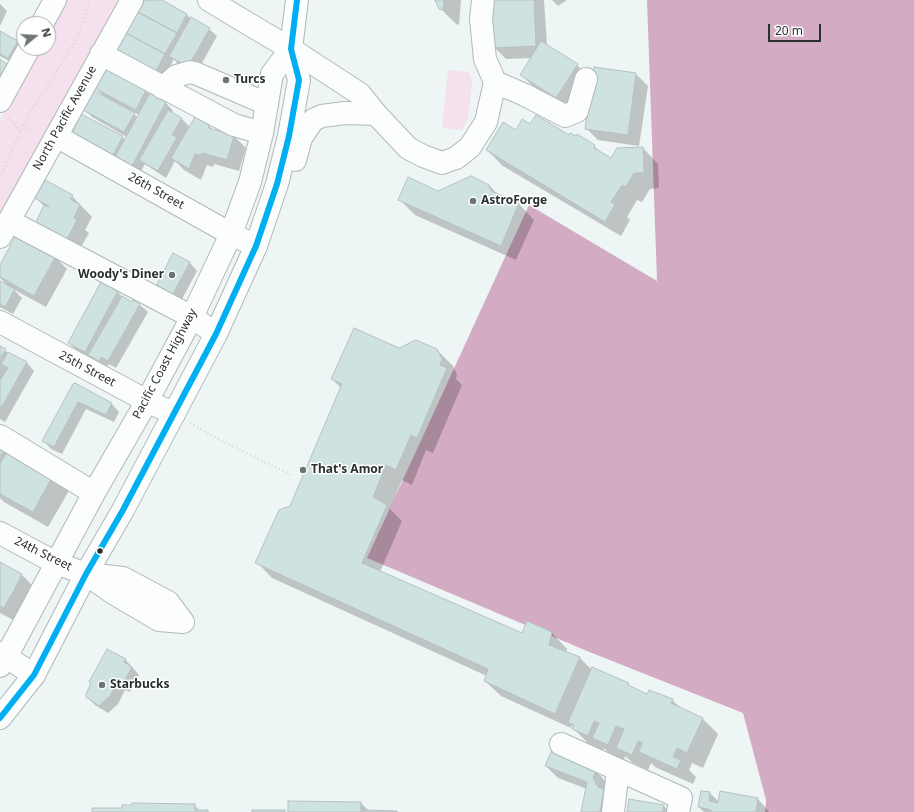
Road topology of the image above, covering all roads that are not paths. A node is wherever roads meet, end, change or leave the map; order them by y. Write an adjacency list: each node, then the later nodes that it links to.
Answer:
1 (55, 0): 6 (main road)
2 (132, 0): 8 (main road, North Pacific Avenue)
3 (209, 0): 7 (main road)
4 (297, 0): 7 (main road, Pacific Coast Highway)
5 (483, 0): 11 (main road)
6 (46, 16)
7 (291, 48): 14 (main road, Pacific Coast Highway); 15 (main road); 20 (main road, Pacific Coast Highway)
8 (101, 54): 12 (main road); 17 (main road, North Pacific Avenue)
9 (25, 56): 13 (main road)
10 (586, 79): 11 (main road)
11 (495, 82): 15 (main road)
12 (163, 88): 14 (main road); 16 (main road)
13 (0, 101)
14 (267, 104): 16 (main road, Pacific Coast Highway)
15 (376, 114): 20 (main road)
16 (262, 133): 19 (main road, Pacific Coast Highway)
17 (56, 136): 18 (main road, North Pacific Avenue); 19 (main road, 26th Street)
18 (4, 229): 21 (main road)
19 (231, 234): 20 (main road, 26th Street); 21 (main road, Pacific Coast Highway)
20 (256, 246): 23 (main road, Pacific Coast Highway)
21 (192, 317): 23 (main road); 24 (main road, Pacific Coast Highway)
22 (0, 322): 24 (main road, 25th Street)
23 (216, 334): 25 (main road, Pacific Coast Highway)
24 (147, 401): 25 (main road, 25th Street); 27 (main road, Pacific Coast Highway)
25 (174, 414): 30 (main road, Pacific Coast Highway)
26 (0, 436): 27 (main road)
27 (94, 493): 29 (main road, Pacific Coast Highway)
28 (0, 533): 29 (main road, 24th Street)
29 (56, 563): 30 (main road, 24th Street); 31 (main road, Pacific Coast Highway)
30 (86, 574): 32 (main road, Pacific Coast Highway)
31 (2, 659): 32 (main road)
32 (34, 675): 33 (main road, Pacific Coast Highway)
33 (0, 718)
34 (561, 744): 35 (main road)
35 (618, 770): 36 (main road); 37 (main road)
36 (679, 805)
37 (613, 812)

